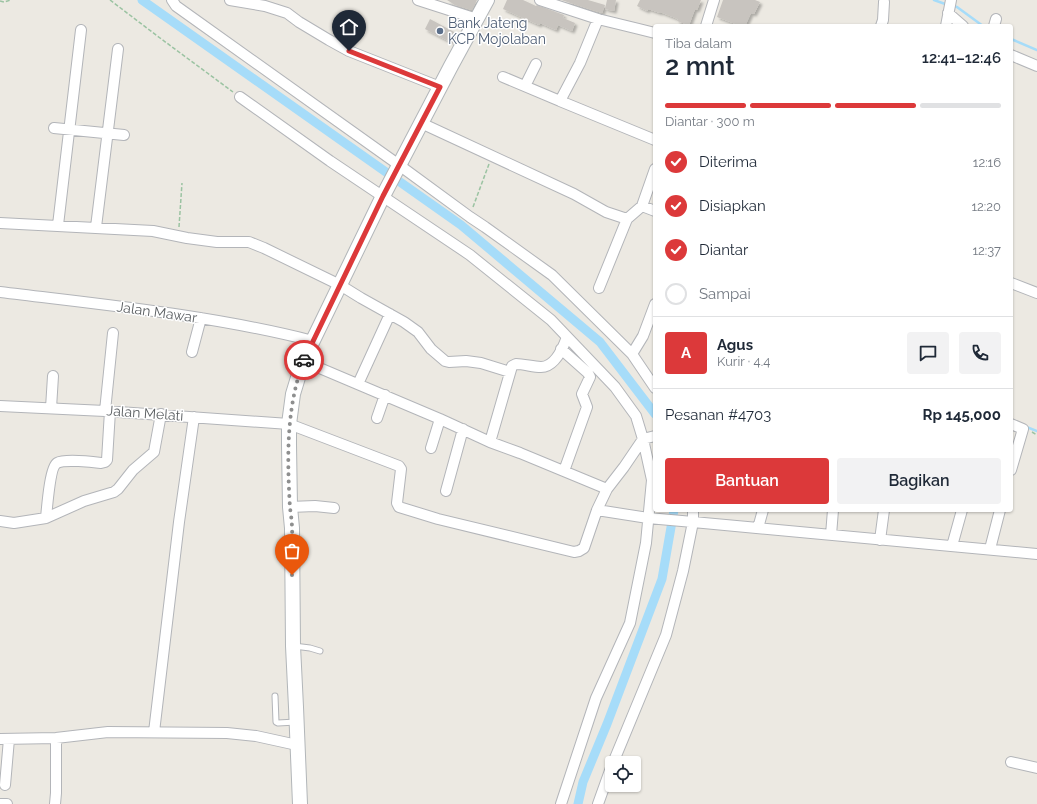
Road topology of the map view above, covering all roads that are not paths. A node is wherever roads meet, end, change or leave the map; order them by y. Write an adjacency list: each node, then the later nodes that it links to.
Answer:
1 (172, 0): 33 (street)
2 (230, 0): 24 (street)
3 (418, 0): 8 (street)
4 (488, 0): 10 (main road)
5 (540, 0): 11 (street)
6 (714, 0): 12 (street)
7 (884, 2): 13 (street)
8 (437, 3): 10 (street)
9 (949, 6): 14 (street); 15 (street)
10 (477, 19): 24 (main road)
11 (598, 19): 17 (street); 26 (street)
12 (707, 24)
13 (882, 24)
14 (946, 24)
15 (962, 24)
16 (81, 30): 29 (street)
17 (653, 32)
18 (118, 49): 30 (street)
19 (1013, 56): 21 (street)
20 (536, 64): 23 (street)
21 (1037, 66)
22 (503, 77): 23 (street)
23 (525, 86): 26 (street)
24 (440, 87): 27 (main road)
25 (240, 97): 35 (street)
26 (560, 101): 32 (street)
27 (421, 123): 33 (main road); 38 (street)
28 (54, 128): 29 (street)
29 (69, 130): 30 (street); 40 (street)
30 (108, 134): 31 (street); 41 (street)
31 (124, 135)
32 (653, 139)
33 (397, 169): 35 (main road); 55 (street)
34 (653, 175): 36 (street)
35 (384, 195): 42 (main road); 51 (street)
36 (642, 206): 37 (street); 38 (street)
37 (653, 210)
38 (627, 219): 44 (street)
39 (0, 223): 40 (street)
40 (58, 225): 41 (street)
41 (96, 227): 42 (street)
42 (340, 285): 48 (street); 52 (main road)
43 (1013, 285): 46 (street)
44 (599, 288)
45 (0, 292): 49 (street, Jalan Mawar)
46 (1037, 293)
47 (653, 309): 55 (street)
48 (390, 314): 57 (street); 59 (street)
49 (201, 318): 52 (street, Jalan Mawar); 54 (street)
50 (113, 333): 64 (street)
51 (568, 337): 53 (street); 72 (street)
52 (313, 340): 56 (main road)
53 (561, 349): 57 (street); 76 (street)
54 (192, 352)
55 (632, 354): 60 (street)
56 (303, 361): 59 (street); 69 (main road)
57 (510, 372): 73 (street)
58 (53, 376): 63 (street)
59 (358, 384): 61 (street)
60 (653, 385)
61 (385, 395): 67 (street); 68 (street)
62 (0, 406): 63 (street, Jalan Melati)
63 (51, 408): 64 (street, Jalan Melati)
64 (107, 411): 65 (street, Jalan Melati); 88 (street)
65 (162, 414): 66 (street, Jalan Melati); 88 (street)
66 (194, 417): 69 (street, Jalan Melati); 102 (street)
67 (377, 418)
68 (440, 419): 71 (street); 74 (street)
69 (289, 424): 79 (main road); 81 (street, Jalan Melati)
70 (1013, 425): 75 (street)
71 (463, 429): 73 (street); 78 (street)
72 (648, 438): 77 (street); 89 (street)
73 (490, 442): 76 (street)
74 (431, 448)
75 (1013, 463)
76 (564, 471): 77 (street)
77 (607, 490): 81 (street)
78 (446, 491)
79 (290, 507): 80 (street); 98 (main road)
80 (334, 508)
81 (597, 510): 89 (street)
82 (693, 512): 91 (street)
83 (762, 512): 92 (street)
84 (833, 512): 93 (street)
85 (884, 512): 94 (street)
86 (961, 512): 95 (street)
87 (999, 512): 96 (street)
88 (46, 518): 90 (street)
89 (652, 518): 91 (street); 115 (street)
90 (0, 521)
91 (691, 522): 92 (street); 106 (street)
92 (758, 528): 93 (street)
93 (831, 535): 94 (street)
94 (880, 540): 95 (street)
95 (952, 546): 96 (street)
96 (990, 549): 97 (street)
97 (1037, 554)
98 (293, 646): 99 (lane); 101 (main road)
99 (320, 651)
100 (275, 696): 101 (lane)
101 (296, 722): 105 (main road)
102 (154, 732): 103 (street); 105 (street)
103 (56, 738): 104 (street); 113 (street)
104 (4, 739): 110 (street)
105 (297, 745): 114 (main road)
106 (615, 756)
107 (1011, 762): 108 (street)
108 (1037, 768)
109 (605, 784): 116 (street)
110 (5, 785)
111 (0, 804): 112 (street)
112 (7, 804)
113 (55, 804)
114 (300, 804)
115 (561, 804)
116 (598, 804)

